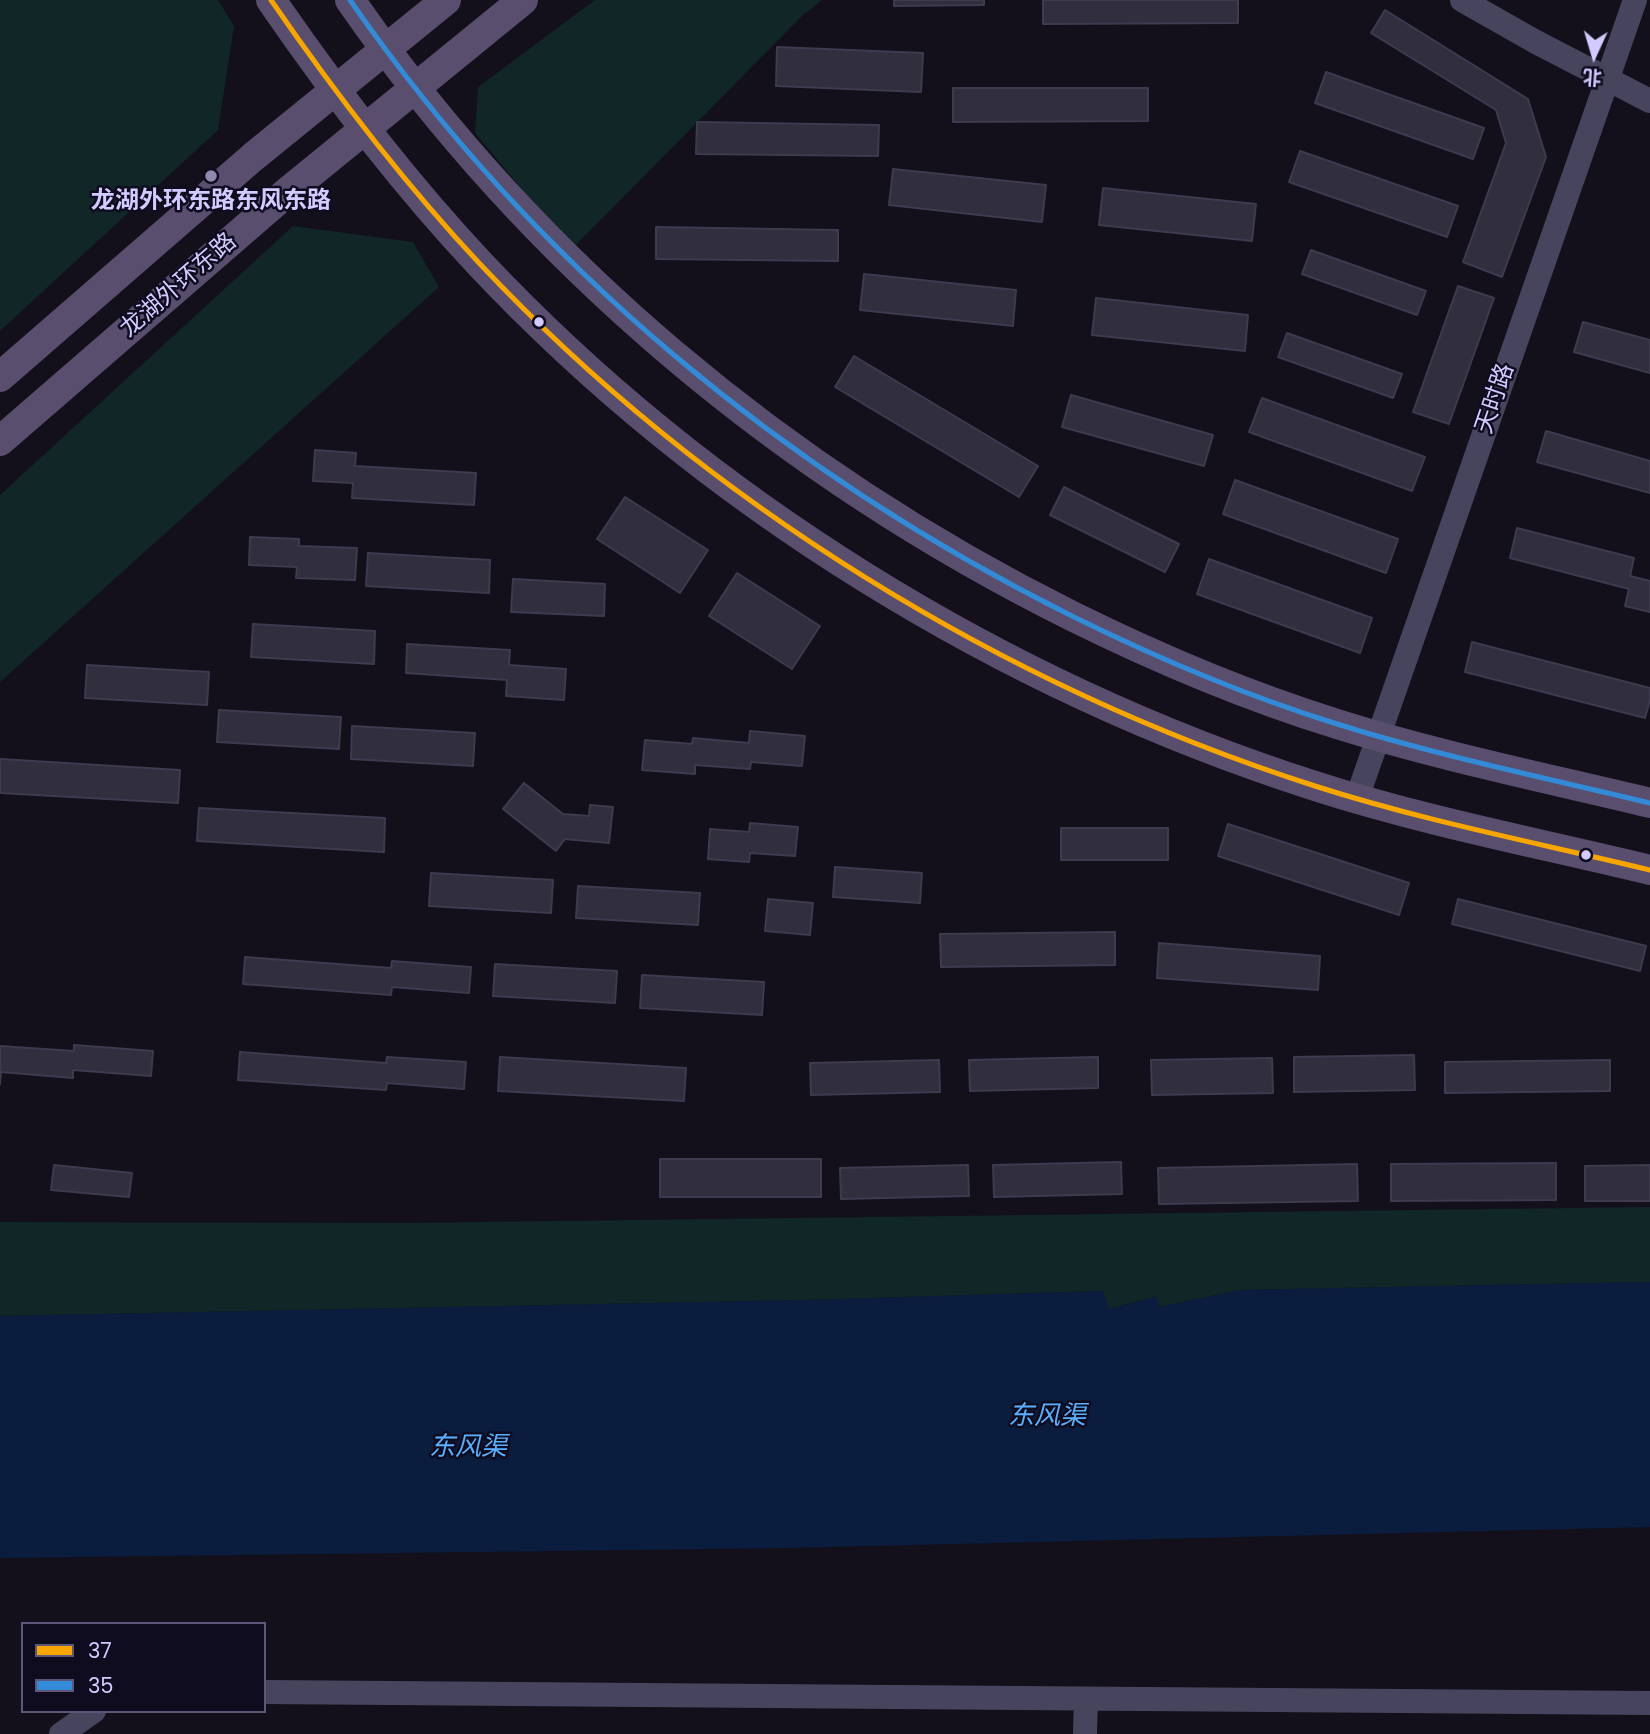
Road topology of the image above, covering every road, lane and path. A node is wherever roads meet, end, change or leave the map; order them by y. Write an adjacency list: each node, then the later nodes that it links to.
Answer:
1 (271, 0): 10 (main road)
2 (351, 0): 7 (main road)
3 (446, 0): 7 (main road, 龙湖外环东路)
4 (523, 0): 9 (main road, 龙湖外环东路)
5 (1462, 0): 8 (street)
6 (1635, 0): 8 (street, 天时路)
7 (386, 49): 9 (main road); 10 (main road, 龙湖外环东路)
8 (1608, 79): 11 (street); 15 (street, 天时路)
9 (415, 88): 12 (main road, 龙湖外环东路); 15 (main road)
10 (335, 90): 12 (main road); 13 (main road, 龙湖外环东路)
11 (1650, 100)
12 (365, 129): 14 (main road, 龙湖外环东路); 16 (main road)
13 (0, 377)
14 (0, 441)
15 (1379, 736): 16 (street, 天时路); 17 (main road)
16 (1357, 798): 18 (main road)
17 (1650, 803)
18 (1650, 870)
19 (266, 1692): 20 (street)
20 (1086, 1699): 21 (street); 24 (street)
21 (1650, 1703)
22 (91, 1713): 23 (street)
23 (61, 1734)
24 (1084, 1734)

